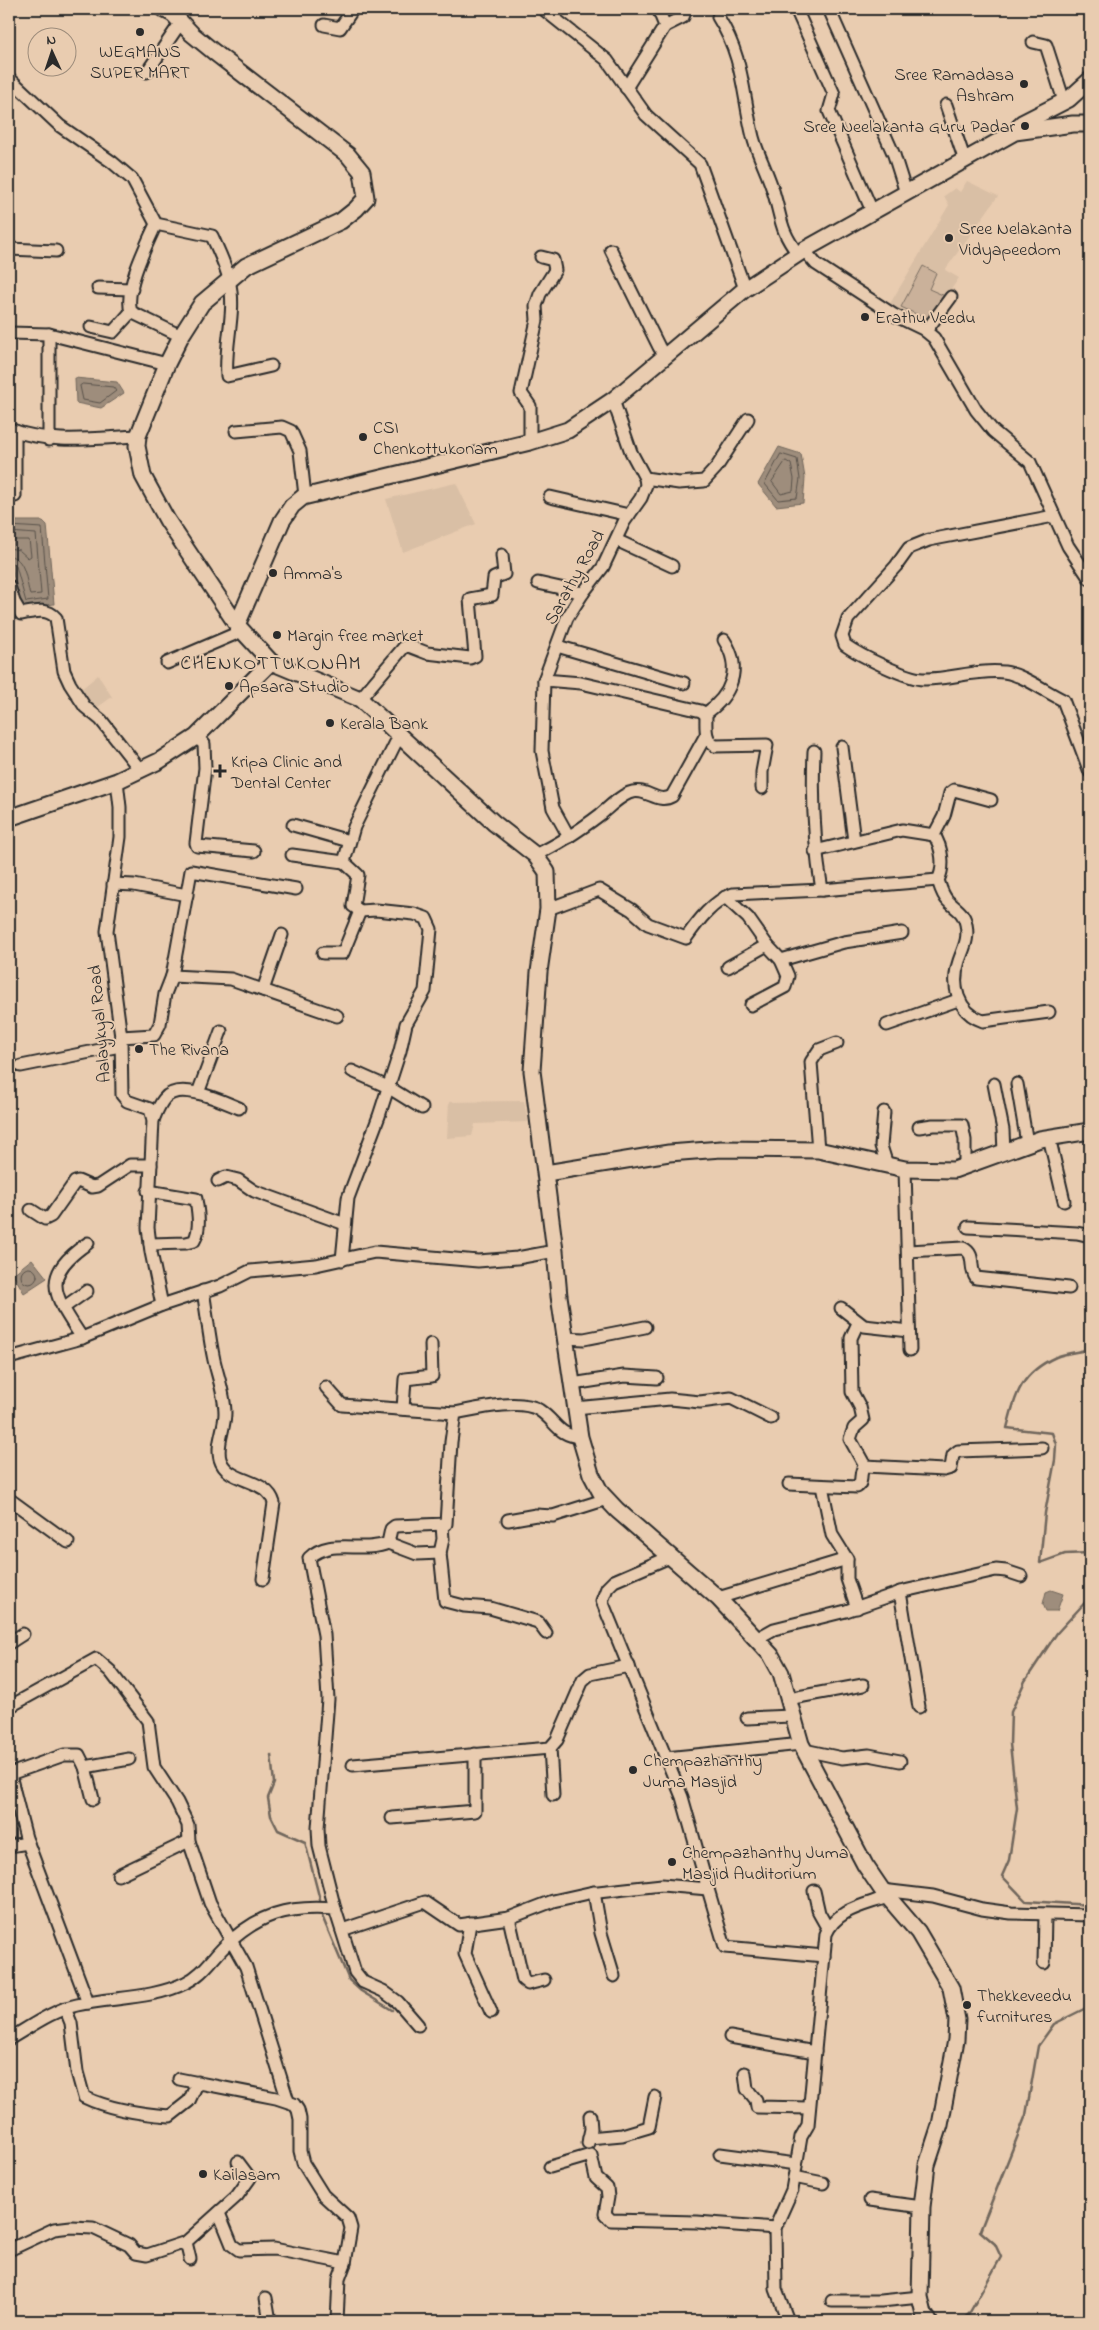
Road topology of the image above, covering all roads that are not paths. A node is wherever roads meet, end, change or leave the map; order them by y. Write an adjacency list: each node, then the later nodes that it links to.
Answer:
1 (163, 9): 9 (main road)
2 (353, 9): 10 (street)
3 (543, 9): 16 (street)
4 (658, 9): 11 (street)
5 (686, 9): 11 (street)
6 (796, 9): 23 (street)
7 (829, 9): 22 (street)
8 (718, 17): 28 (street)
9 (181, 22): 13 (street); 30 (main road)
10 (324, 25)
11 (665, 26): 16 (street)
12 (1033, 42): 17 (street)
13 (147, 72)
14 (9, 78): 24 (street)
15 (1090, 80): 17 (main road)
16 (626, 88): 32 (street)
17 (1064, 102): 20 (main road)
18 (946, 105): 21 (street)
19 (1090, 124): 20 (main road)
20 (1015, 132): 21 (main road)
21 (965, 161): 22 (main road)
22 (906, 193): 23 (main road)
23 (872, 211): 28 (main road)
24 (156, 224): 30 (street); 33 (street)
25 (9, 249): 26 (street)
26 (56, 250)
27 (611, 250): 41 (street)
28 (801, 252): 32 (main road); 37 (street)
29 (541, 257): 50 (street)
30 (229, 280): 40 (main road); 43 (street)
31 (98, 288): 33 (street)
32 (745, 288): 41 (main road)
33 (132, 289): 35 (street)
34 (951, 297): 37 (street)
35 (131, 312): 36 (street); 40 (street)
36 (91, 326)
37 (926, 331): 56 (street)
38 (9, 333): 39 (street)
39 (49, 334): 42 (street); 49 (street)
40 (180, 336): 42 (main road)
41 (665, 356): 44 (main road)
42 (167, 364): 48 (main road)
43 (271, 366)
44 (613, 400): 50 (main road); 51 (street)
45 (748, 419): 51 (street)
46 (12, 430): 49 (street); 52 (street)
47 (236, 431): 53 (street)
48 (138, 436): 49 (street); 64 (main road)
49 (49, 440)
50 (530, 442): 53 (main road)
51 (645, 478): 55 (street, Sarathy Road)
52 (15, 496)
53 (305, 496): 64 (main road)
54 (550, 497): 55 (street)
55 (629, 515): 57 (street, Sarathy Road)
56 (1054, 516): 60 (street); 79 (street)
57 (616, 540): 59 (street); 63 (street, Sarathy Road)
58 (502, 555): 71 (street)
59 (672, 566)
60 (1090, 579)
61 (538, 583): 63 (street)
62 (9, 586): 78 (street)
63 (583, 593): 66 (street, Sarathy Road)
64 (240, 628): 67 (main road); 68 (street)
65 (724, 640): 72 (street)
66 (557, 646): 69 (street, Sarathy Road); 70 (street)
67 (271, 662): 71 (main road); 75 (main road)
68 (167, 663)
69 (544, 680): 72 (street); 86 (street, Sarathy Road)
70 (684, 683)
71 (360, 699): 74 (main road)
72 (704, 714): 73 (street)
73 (706, 735): 81 (street); 86 (street)
74 (399, 736): 87 (street); 92 (main road)
75 (196, 737): 78 (main road); 89 (street)
76 (842, 746): 88 (street)
77 (814, 751): 90 (street)
78 (141, 771): 80 (main road)
79 (1090, 772)
80 (117, 781): 83 (main road); 95 (street, Aalaykyal Road)
81 (762, 788)
82 (991, 800): 85 (street)
83 (9, 818)
84 (293, 826): 87 (street)
85 (934, 835): 88 (street); 94 (street)
86 (569, 837): 92 (street)
87 (349, 841): 93 (street)
88 (854, 841): 90 (street)
89 (254, 850)
90 (815, 851): 97 (street)
91 (292, 855): 93 (street)
92 (536, 855): 100 (main road)
93 (344, 862): 101 (street)
94 (938, 880): 97 (street); 110 (street)
95 (113, 884): 98 (street); 116 (street, Aalaykyal Road)
96 (296, 889): 98 (street)
97 (822, 890): 99 (street)
98 (187, 895): 108 (street)
99 (725, 897): 100 (street); 104 (street)
100 (548, 909): 138 (main road)
101 (360, 911): 105 (street); 122 (street)
102 (902, 933): 106 (street)
103 (282, 936): 109 (street)
104 (767, 945): 106 (street); 107 (street)
105 (323, 954)
106 (781, 960): 111 (street)
107 (728, 967)
108 (172, 976): 109 (street); 116 (street)
109 (263, 990): 113 (street)
110 (958, 1000): 112 (street); 114 (street)
111 (751, 1005)
112 (1049, 1012)
113 (337, 1016)
114 (887, 1025)
115 (221, 1031): 123 (street)
116 (121, 1041): 118 (street); 126 (street, Aalaykyal Road)
117 (837, 1043): 132 (street)
118 (21, 1066)
119 (352, 1071): 122 (street)
120 (994, 1084): 133 (street)
121 (1016, 1084): 131 (street)
122 (388, 1087): 125 (street); 143 (street)
123 (198, 1093): 124 (street); 126 (street)
124 (239, 1108)
125 (422, 1108)
126 (154, 1112): 134 (street)
127 (884, 1112): 135 (street)
128 (919, 1127): 136 (street)
129 (1090, 1131): 130 (main road)
130 (1050, 1137): 131 (main road); 141 (street)
131 (1027, 1143): 133 (main road)
132 (818, 1150): 135 (main road); 138 (main road)
133 (1004, 1152): 136 (main road)
134 (151, 1165): 140 (street); 142 (street)
135 (887, 1165): 137 (main road)
136 (964, 1166): 137 (main road)
137 (905, 1169): 149 (street)
138 (546, 1173): 148 (main road)
139 (218, 1180): 143 (street)
140 (148, 1191): 147 (street); 147 (street)
141 (1064, 1201)
142 (31, 1210)
143 (346, 1224): 150 (street)
144 (968, 1228): 145 (street)
145 (1090, 1236)
146 (88, 1243): 155 (street)
147 (150, 1244): 154 (street)
148 (556, 1251): 150 (street); 161 (main road)
149 (908, 1251): 151 (street); 159 (street)
150 (342, 1260): 153 (street)
151 (1069, 1288)
152 (86, 1291): 155 (street)
153 (203, 1291): 154 (street); 187 (street)
154 (162, 1305): 160 (street)
155 (63, 1308): 160 (street)
156 (841, 1308): 157 (street)
157 (858, 1323): 159 (street); 174 (street)
158 (645, 1327): 161 (street)
159 (909, 1330): 163 (street)
160 (82, 1338): 164 (street)
161 (565, 1338): 166 (main road)
162 (431, 1344): 168 (street)
163 (910, 1350)
164 (9, 1358)
165 (657, 1378): 166 (street)
166 (572, 1384): 169 (main road)
167 (326, 1387): 168 (street)
168 (403, 1408): 170 (street)
169 (575, 1408): 171 (street); 172 (main road)
170 (454, 1413): 172 (street); 180 (street)
171 (771, 1418)
172 (580, 1437): 178 (main road)
173 (1042, 1448): 174 (street)
174 (864, 1466): 176 (street)
175 (789, 1484): 176 (street)
176 (822, 1486): 185 (street)
177 (9, 1499): 181 (street)
178 (607, 1500): 179 (street); 184 (main road)
179 (508, 1520)
180 (442, 1525): 182 (street); 183 (street)
181 (68, 1542)
182 (388, 1543): 183 (street); 222 (street)
183 (440, 1553): 191 (street)
184 (672, 1556): 189 (main road); 195 (street)
185 (847, 1558): 189 (street); 190 (street)
186 (1021, 1576): 188 (street)
187 (263, 1579)
188 (900, 1592): 190 (street); 199 (street)
189 (718, 1598): 193 (main road)
190 (857, 1608): 193 (street)
191 (546, 1633)
192 (23, 1634): 194 (street)
193 (756, 1639): 197 (main road)
194 (9, 1643)
195 (629, 1666): 203 (street); 205 (street)
196 (863, 1686): 197 (street)
197 (788, 1700): 200 (main road)
198 (9, 1707): 214 (street)
199 (919, 1707)
200 (792, 1716): 201 (street); 202 (main road)
201 (747, 1718)
202 (802, 1747): 205 (street); 207 (street); 221 (main road)
203 (550, 1748): 204 (street); 211 (street)
204 (475, 1754): 208 (street); 213 (street)
205 (666, 1758): 218 (street)
206 (129, 1759): 209 (street)
207 (900, 1761)
208 (354, 1765)
209 (85, 1767): 210 (street); 212 (street)
210 (10, 1773): 215 (street)
211 (553, 1795)
212 (93, 1800)
213 (392, 1818)
214 (188, 1841): 217 (street); 229 (street)
215 (28, 1843): 216 (street); 234 (street)
216 (9, 1846)
217 (118, 1875)
218 (708, 1888): 220 (street); 230 (street)
219 (814, 1891): 227 (street)
220 (594, 1892): 225 (street); 232 (street)
221 (885, 1894): 223 (street); 227 (street); 257 (main road)
222 (335, 1909): 228 (street); 229 (street)
223 (1045, 1915): 224 (street); 231 (street)
224 (1090, 1915)
225 (509, 1918): 226 (street); 233 (street)
226 (470, 1923): 228 (street); 236 (street)
227 (828, 1929): 230 (street)
228 (342, 1930): 237 (street)
229 (232, 1941): 234 (street); 245 (street)
230 (824, 1956): 240 (street)
231 (1044, 1964)
232 (614, 1976)
233 (544, 1980)
234 (88, 2003): 235 (street)
235 (65, 2008): 239 (street); 243 (street)
236 (491, 2012)
237 (418, 2025)
238 (730, 2037): 240 (street)
239 (9, 2039)
240 (815, 2052): 246 (street)
241 (745, 2073): 246 (street)
242 (179, 2079): 243 (street)
243 (198, 2082): 245 (street)
244 (655, 2096): 248 (street)
245 (288, 2101): 263 (street)
246 (809, 2108): 252 (street)
247 (590, 2116): 248 (street)
248 (589, 2138): 249 (street)
249 (591, 2154): 253 (street); 259 (street)
250 (720, 2154): 252 (street)
251 (238, 2162): 258 (street)
252 (796, 2164): 254 (street)
253 (550, 2167)
254 (794, 2177): 255 (street); 259 (street)
255 (823, 2183)
256 (870, 2200): 257 (street)
257 (922, 2207): 264 (main road)
258 (219, 2213): 260 (street); 263 (street)
259 (775, 2228): 269 (street)
260 (186, 2242): 261 (street); 262 (street)
261 (9, 2250)
262 (190, 2259)
263 (345, 2262): 268 (street)
264 (920, 2296): 266 (street); 270 (main road)
265 (266, 2298): 267 (street)
266 (832, 2301)
267 (270, 2321)
268 (336, 2321)
269 (788, 2321)
270 (929, 2321)

